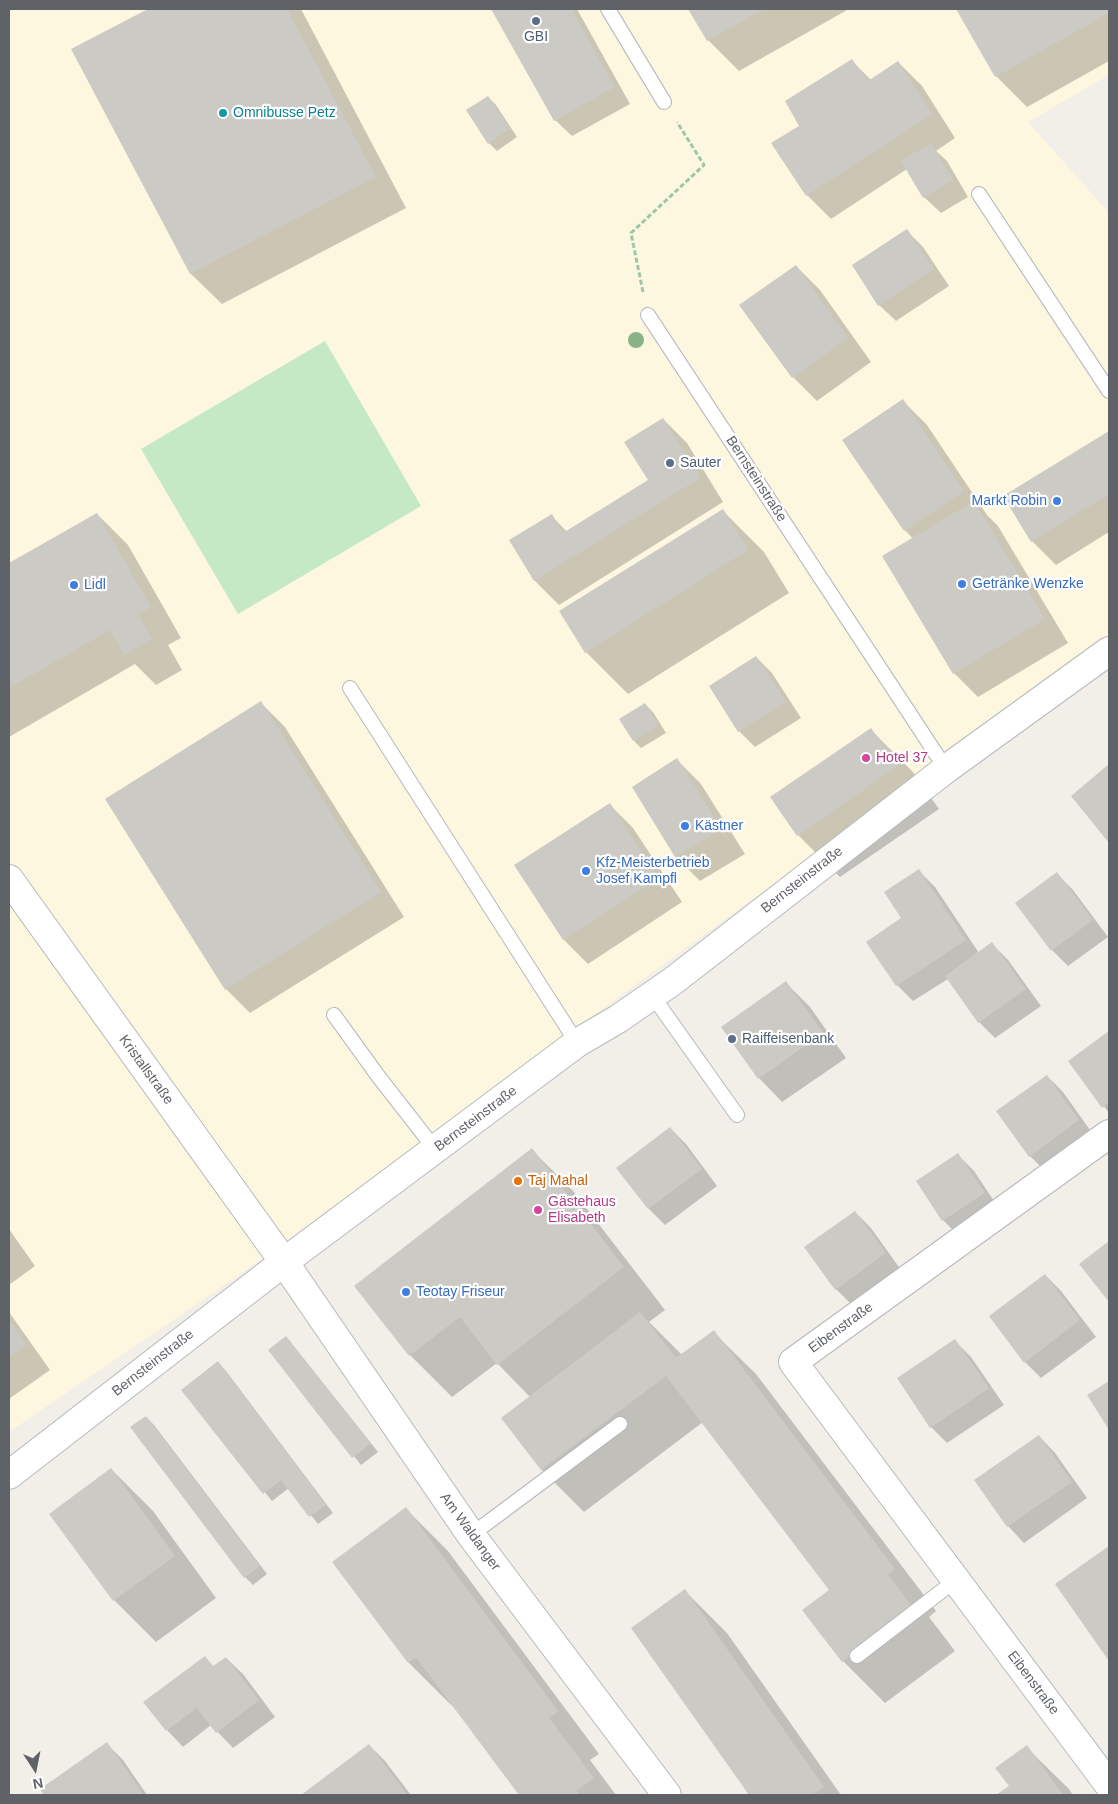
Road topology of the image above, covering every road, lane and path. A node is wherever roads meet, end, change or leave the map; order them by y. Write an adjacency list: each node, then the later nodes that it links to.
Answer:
1 (608, 9): 2 (lane)
2 (664, 102): 4 (path)
3 (979, 194): 5 (lane)
4 (648, 315): 8 (lane, Bernsteinstraße)
5 (1109, 391)
6 (1109, 651): 8 (street, Bernsteinstraße)
7 (350, 688): 12 (lane)
8 (946, 769): 10 (street, Bernsteinstraße)
9 (9, 879): 16 (street, Kristallstraße)
10 (652, 995): 12 (street, Bernsteinstraße); 13 (lane)
11 (334, 1015): 15 (lane)
12 (577, 1043): 15 (street, Bernsteinstraße)
13 (737, 1115)
14 (1109, 1134): 20 (street, Eibenstraße)
15 (435, 1149): 16 (street, Bernsteinstraße)
16 (284, 1262): 18 (street, Bernsteinstraße); 19 (street, Am Waldanger)
17 (620, 1424): 19 (lane)
18 (9, 1475)
19 (471, 1535): 23 (street, Am Waldanger)
20 (956, 1580): 21 (lane); 22 (street, Eibenstraße)
21 (857, 1656)
22 (1109, 1785)
23 (667, 1795)

